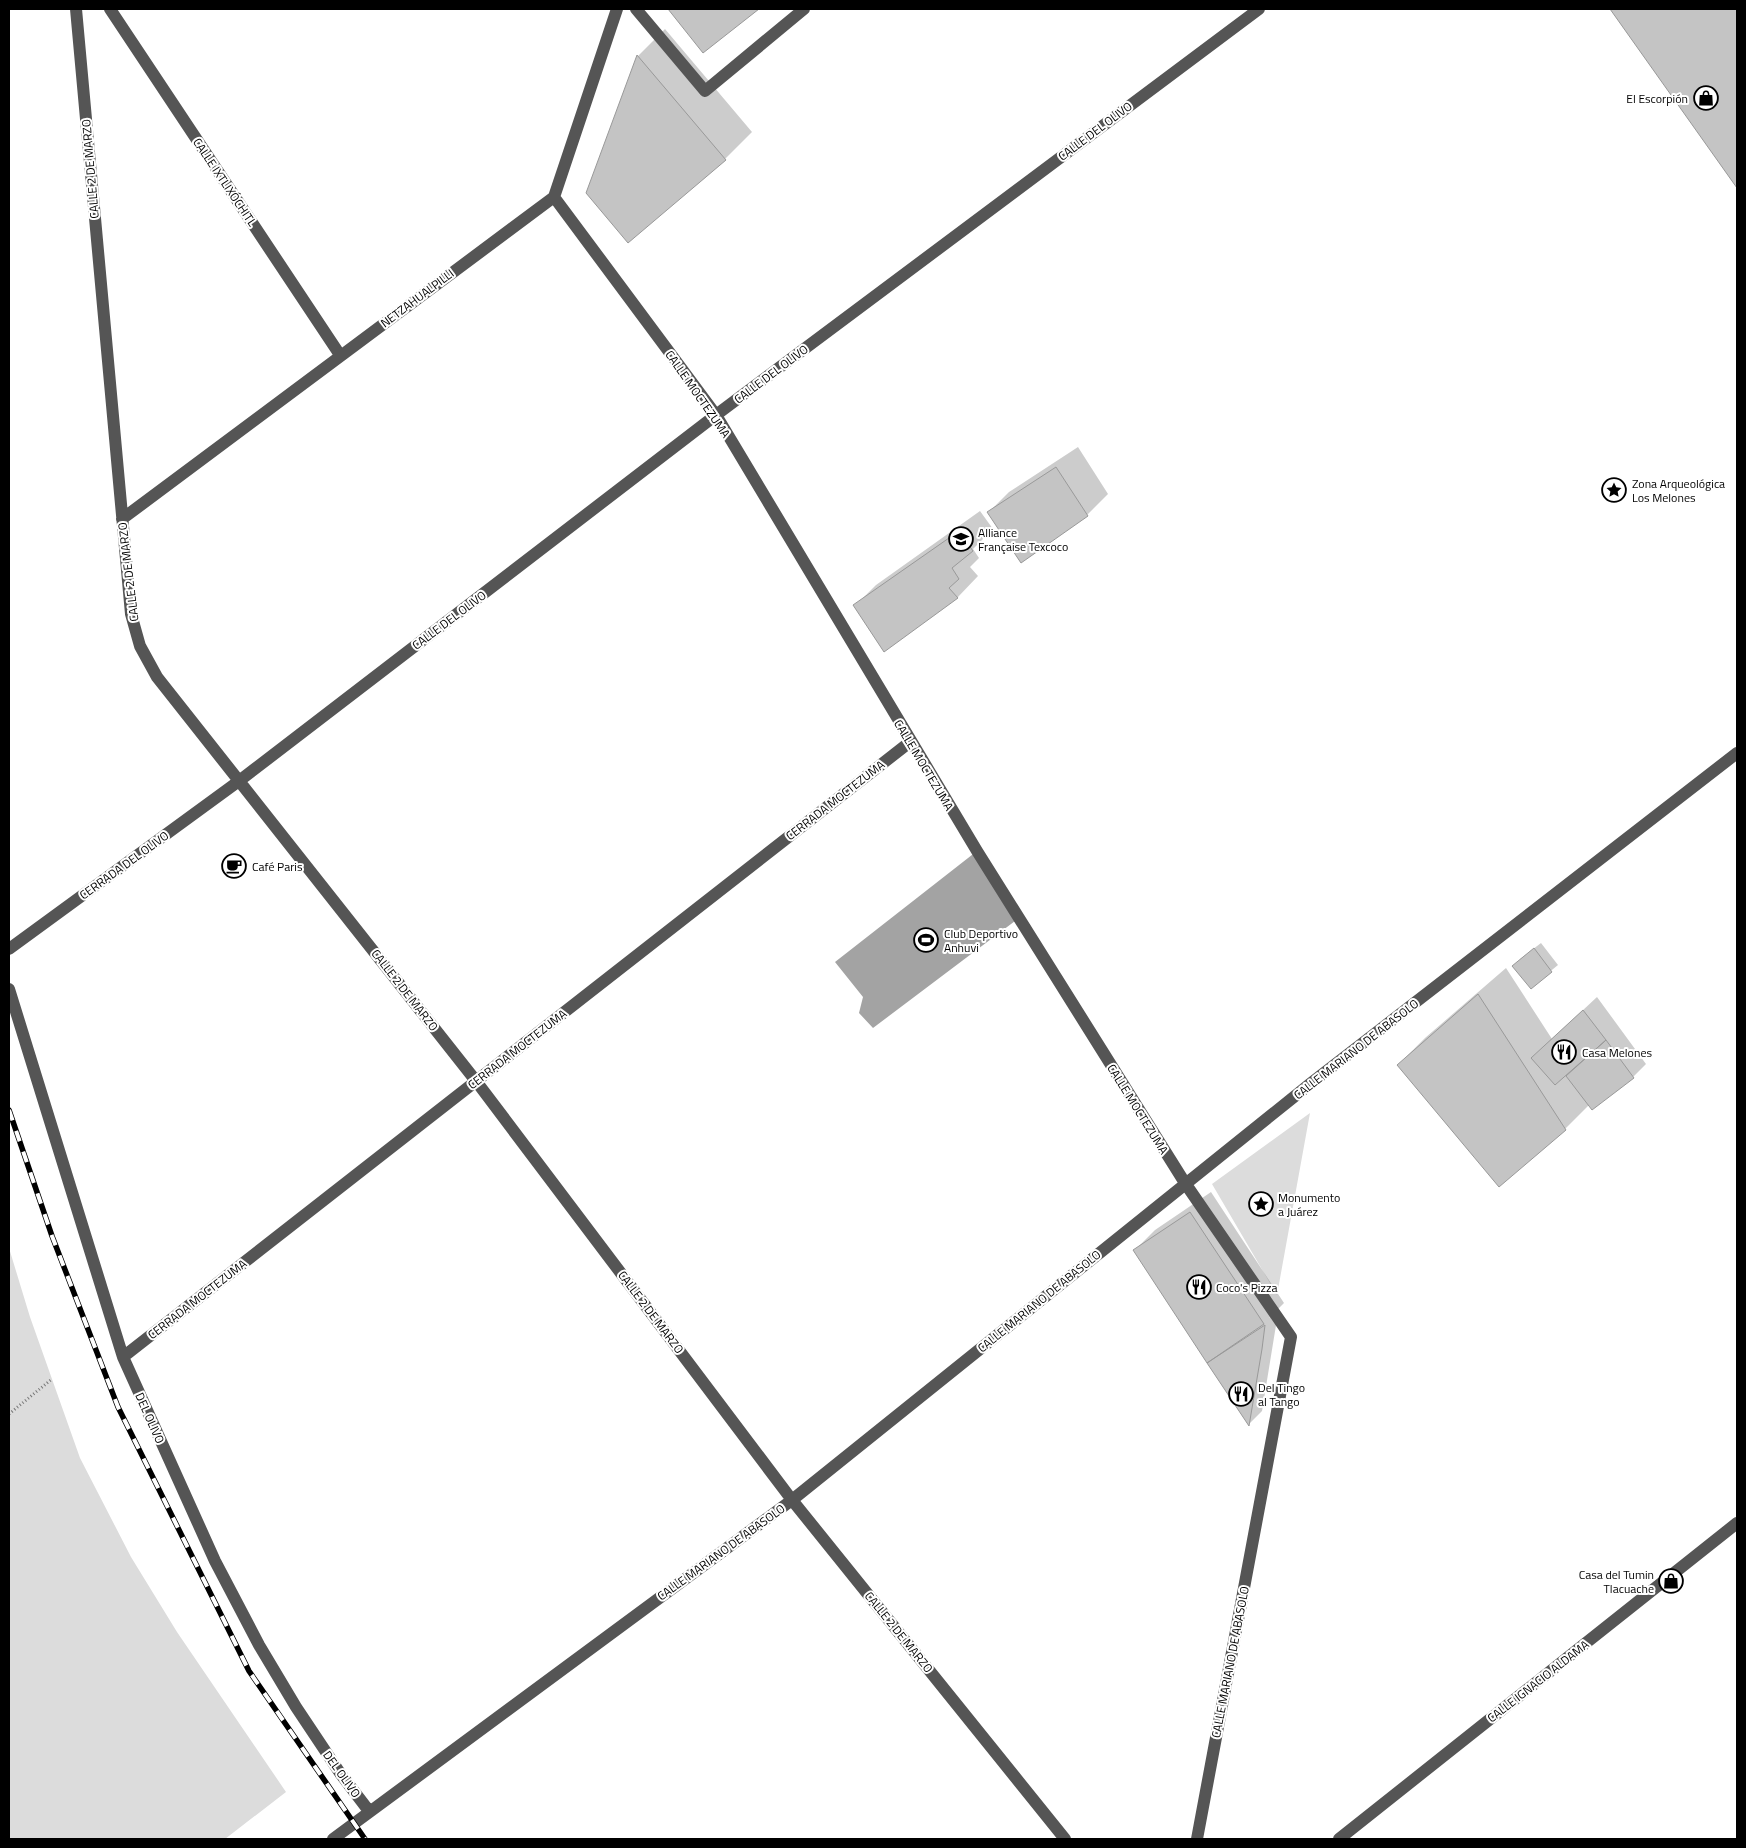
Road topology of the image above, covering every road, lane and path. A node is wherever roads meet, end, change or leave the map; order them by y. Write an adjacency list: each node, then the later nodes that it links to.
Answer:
1 (76, 9): 10 (street, CALLE 2 DE MARZO)
2 (110, 9): 8 (street, CALLE IXTLIXÓCHITL)
3 (617, 9): 7 (street)
4 (636, 9): 5 (street)
5 (804, 9)
6 (1259, 9): 9 (street, CALLE DEL OLIVO)
7 (554, 197): 8 (street, NETZAHUALPILLI); 9 (street, CALLE MOCTEZUMA)
8 (340, 355): 10 (street, NETZAHUALPILLI)
9 (716, 416): 11 (street, CALLE MOCTEZUMA); 13 (street, CALLE DEL OLIVO)
10 (122, 519): 13 (street, CALLE 2 DE MARZO)
11 (910, 742): 16 (street, CERRADA MOCTEZUMA); 17 (street, CALLE MOCTEZUMA)
12 (1737, 753): 17 (street, CALLE MARIANO DE ABASOLO)
13 (239, 781): 14 (street, CERRADA DEL OLIVO); 16 (street, CALLE 2 DE MARZO)
14 (9, 949)
15 (9, 990): 19 (street, DEL OLIVO)
16 (476, 1081): 19 (street, CERRADA MOCTEZUMA); 22 (street, CALLE 2 DE MARZO)
17 (1185, 1183): 18 (street, CALLE MOCTEZUMA); 22 (street, CALLE MARIANO DE ABASOLO)
18 (1291, 1337): 27 (street, CALLE MARIANO DE ABASOLO)
19 (123, 1357): 24 (street, DEL OLIVO)
20 (52, 1380): 21 (path)
21 (9, 1414)
22 (792, 1500): 24 (street, CALLE MARIANO DE ABASOLO); 26 (street, CALLE 2 DE MARZO)
23 (1737, 1523): 28 (street, CALLE IGNACIO ALDAMA)
24 (369, 1811): 25 (street, CALLE MARIANO DE ABASOLO)
25 (333, 1839)
26 (1065, 1839)
27 (1197, 1839)
28 (1339, 1839)

